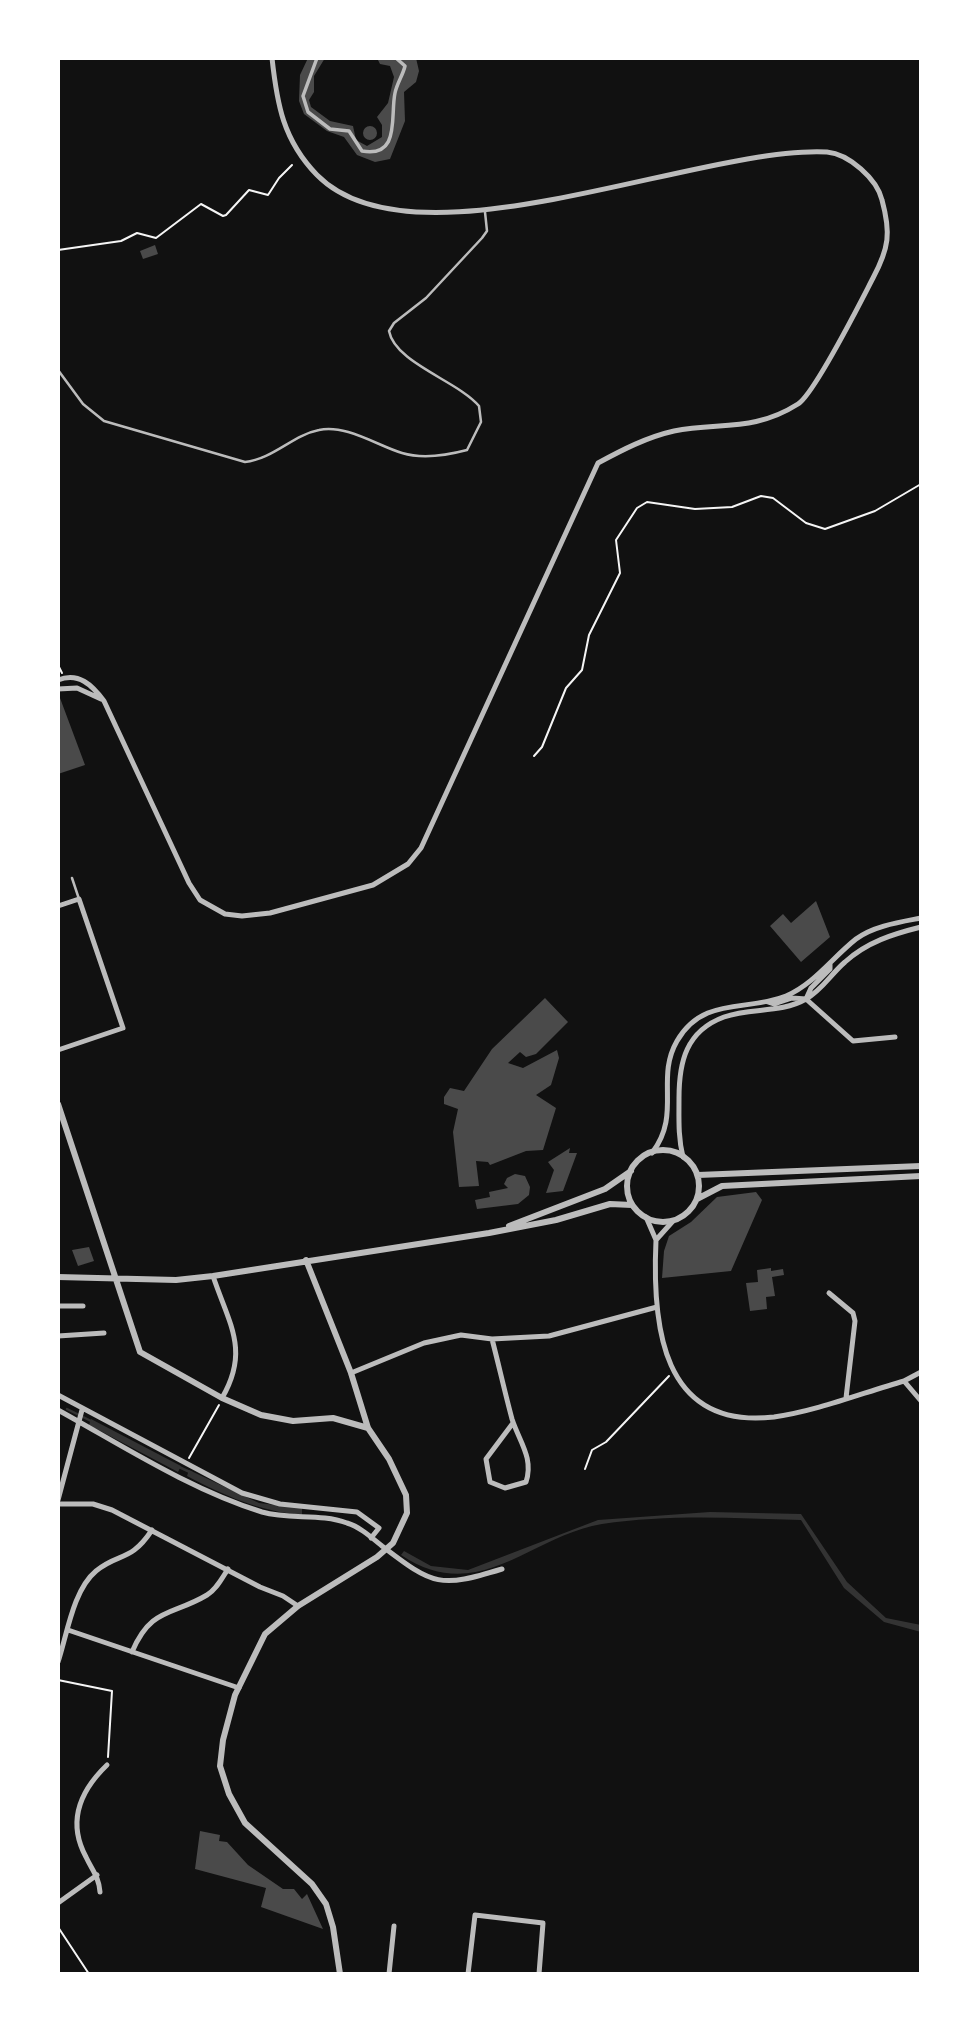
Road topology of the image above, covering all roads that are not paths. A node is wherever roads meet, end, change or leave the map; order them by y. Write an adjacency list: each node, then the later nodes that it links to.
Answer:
1 (272, 58): 6 (street)
2 (317, 58): 4 (street)
3 (396, 58): 4 (street)
4 (355, 142): 5 (street)
5 (349, 144)
6 (485, 212): 7 (lane); 10 (street)
7 (58, 370)
8 (58, 680): 10 (street)
9 (58, 689): 10 (street)
10 (104, 701)
11 (72, 878): 12 (lane)
12 (79, 899): 13 (street); 20 (street)
13 (58, 906)
14 (921, 918): 16 (street)
15 (921, 927): 17 (street)
16 (830, 964): 17 (street); 18 (street)
17 (806, 999): 18 (street); 19 (street); 23 (street)
18 (767, 1001): 22 (street)
19 (895, 1037)
20 (58, 1050)
21 (58, 1104): 37 (street)
22 (652, 1153): 23 (street); 25 (street)
23 (683, 1157): 26 (street)
24 (921, 1166): 26 (street)
25 (631, 1171): 29 (street); 32 (street)
26 (698, 1175): 28 (street)
27 (921, 1176): 28 (street)
28 (697, 1199): 31 (street)
29 (632, 1205): 30 (street); 32 (street)
30 (646, 1217): 31 (street); 33 (street)
31 (673, 1221): 33 (street)
32 (489, 1233): 34 (street)
33 (656, 1241): 41 (street)
34 (306, 1260): 35 (street); 46 (street)
35 (213, 1276): 37 (street); 49 (street)
36 (58, 1277): 37 (street)
37 (114, 1280): 49 (street)
38 (829, 1293): 50 (street)
39 (58, 1306): 40 (street)
40 (83, 1306)
41 (657, 1307): 44 (street); 50 (street)
42 (104, 1333): 43 (street)
43 (58, 1336)
44 (492, 1339): 46 (street); 55 (street)
45 (921, 1372): 47 (street)
46 (351, 1373): 56 (street)
47 (904, 1381): 50 (street); 51 (street)
48 (58, 1395): 53 (street)
49 (222, 1398): 56 (street)
50 (846, 1398)
51 (921, 1401)
52 (58, 1410): 54 (street)
53 (81, 1411): 54 (street); 57 (street)
54 (78, 1420): 57 (street); 58 (street)
55 (513, 1423): 55 (street)
56 (368, 1428): 63 (street)
57 (184, 1470): 60 (street); 60 (street)
58 (58, 1502): 59 (street)
59 (152, 1530): 61 (street); 64 (street)
60 (371, 1538): 62 (street)
61 (228, 1569): 63 (street); 65 (street)
62 (502, 1569)
63 (298, 1606): 67 (street)
64 (68, 1630): 65 (street); 66 (street)
65 (132, 1652): 67 (street)
66 (58, 1662)
67 (239, 1688): 73 (street)
68 (107, 1765): 69 (street)
69 (97, 1875): 70 (street); 71 (street)
70 (100, 1892)
71 (58, 1903)
72 (394, 1926): 74 (street)
73 (340, 1974)
74 (388, 1974)
75 (468, 1974): 76 (street)
76 (539, 1974)

